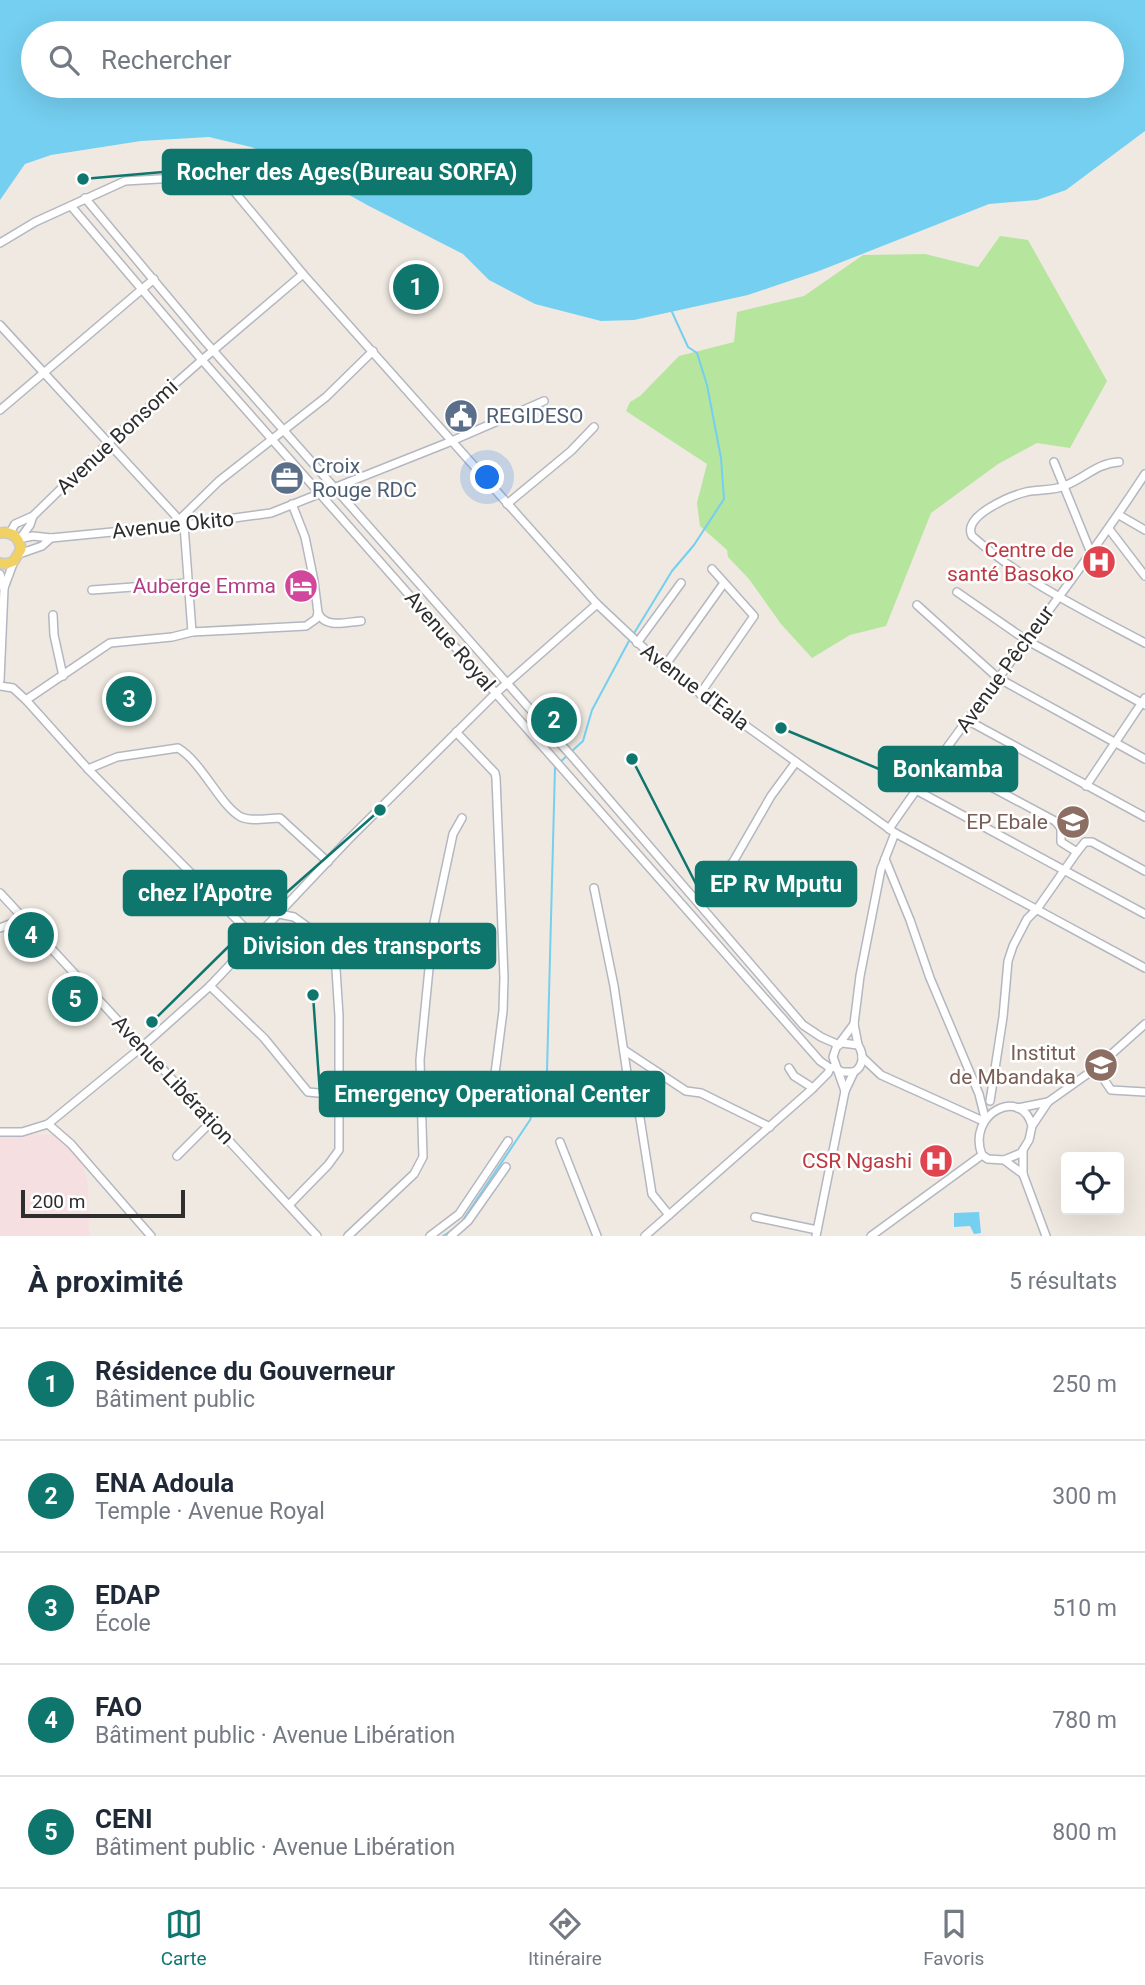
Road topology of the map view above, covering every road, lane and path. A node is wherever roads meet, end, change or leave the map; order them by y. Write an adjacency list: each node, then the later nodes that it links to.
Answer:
1 (85, 198): 2 (street); 4 (street, Avenue d'Eala); 5 (street, Avenue Royal)
2 (71, 206): 3 (street); 6 (street, Avenue Royal)
3 (0, 243)
4 (303, 274): 8 (street, Avenue Bonsomi); 9 (street, Avenue d'Eala)
5 (154, 279): 6 (street); 8 (street, Avenue Royal)
6 (142, 289): 10 (street, Avenue Royal); 11 (street)
7 (0, 325): 11 (street)
8 (213, 350): 10 (street, Avenue Bonsomi); 15 (street, Avenue Royal)
9 (373, 351): 15 (street); 17 (street, Avenue d'Eala)
10 (202, 360): 16 (street, Avenue Royal); 18 (street, Avenue Bonsomi)
11 (44, 371): 13 (street); 18 (street)
12 (544, 401): 17 (street)
13 (0, 410)
14 (594, 427): 26 (street)
15 (284, 430): 16 (street); 22 (street, Avenue Royal)
16 (272, 440): 24 (street, Avenue Royal); 29 (street)
17 (452, 441): 22 (street); 26 (street, Avenue d'Eala)
18 (108, 443): 28 (street, Avenue Bonsomi); 29 (street)
19 (1054, 462): 23 (street)
20 (1119, 462): 23 (street)
21 (1145, 476): 27 (street, Avenue Pêcheur)
22 (334, 486): 24 (street); 63 (street, Avenue Royal)
23 (1063, 486): 34 (street); 46 (street)
24 (319, 492): 25 (street, Avenue Okito); 65 (street, Avenue Royal)
25 (292, 504): 29 (street, Avenue Okito); 49 (street)
26 (507, 504): 47 (street, Avenue d'Eala)
27 (1119, 515): 30 (street, Avenue Pêcheur); 31 (street)
28 (33, 516): 32 (street, Avenue Bonsomi); 32 (street, Avenue Bonsomi)
29 (182, 522): 33 (street, Avenue Okito); 40 (street)
30 (1109, 529): 34 (street, Avenue Pêcheur); 39 (street)
31 (1145, 530)
32 (11, 536): 33 (street, Avenue Okito); 35 (main road)
33 (51, 538): 35 (street, Avenue Okito)
34 (1091, 552): 46 (street, Avenue Pêcheur)
35 (17, 557): 36 (main road); 43 (street)
36 (0, 563)
37 (712, 569): 42 (street)
38 (0, 574): 43 (street)
39 (1145, 576)
40 (188, 583): 44 (street); 55 (street)
41 (681, 583): 57 (street)
42 (724, 583): 59 (street); 66 (street)
43 (4, 589): 53 (street)
44 (92, 590)
45 (957, 592): 56 (street)
46 (1057, 597): 56 (street, Avenue Pêcheur); 58 (street)
47 (597, 604): 57 (street, Avenue d'Eala); 63 (street)
48 (917, 605): 61 (street)
49 (318, 613): 52 (street); 54 (street)
50 (53, 615): 60 (street)
51 (361, 621): 52 (street)
52 (329, 623): 54 (street)
53 (2, 624): 62 (street)
54 (306, 626): 55 (street)
55 (192, 632): 60 (street)
56 (1026, 640): 61 (street, Avenue Pêcheur); 68 (street)
57 (635, 641): 59 (street, Avenue d'Eala)
58 (1145, 643)
59 (664, 667): 66 (street, Avenue d'Eala)
60 (63, 676): 67 (street)
61 (998, 678): 69 (street, Avenue Pêcheur); 71 (street)
62 (0, 680)
63 (506, 683): 65 (street); 101 (street, Avenue Royal)
64 (0, 686): 67 (street)
65 (495, 693): 70 (street); 107 (street, Avenue Royal)
66 (700, 694): 74 (street, Avenue d'Eala)
67 (26, 700): 75 (street)
68 (1144, 702): 71 (street)
69 (967, 720): 72 (street, Avenue Pêcheur); 76 (street)
70 (456, 732): 83 (street); 116 (street)
71 (1115, 743): 73 (street); 76 (street)
72 (939, 759): 77 (street, Avenue Pêcheur); 81 (street)
73 (1145, 759)
74 (796, 762): 80 (street, Avenue d'Eala); 86 (street)
75 (88, 769): 83 (street); 96 (street)
76 (1086, 786): 78 (street)
77 (916, 790): 80 (street, Avenue Pêcheur); 84 (street)
78 (1145, 817)
79 (462, 818): 116 (street)
80 (892, 831): 82 (street, Avenue Pêcheur); 90 (street, Avenue d'Eala)
81 (1077, 852): 84 (street); 85 (street)
82 (886, 859): 99 (street, Avenue Pêcheur); 114 (street)
83 (328, 862): 89 (street)
84 (1064, 871): 90 (street); 92 (street)
85 (1145, 871)
86 (719, 876)
87 (594, 888): 104 (street)
88 (1, 897): 94 (street, Avenue Libération)
89 (289, 903): 91 (street); 93 (street)
90 (1037, 909): 97 (street, Avenue d'Eala); 117 (street)
91 (279, 914): 93 (street); 96 (street)
92 (1145, 915)
93 (294, 917): 115 (street)
94 (22, 919): 95 (street); 103 (street, Avenue Libération)
95 (0, 928)
96 (255, 937): 98 (street)
97 (1145, 968)
98 (210, 986): 103 (street); 115 (street)
99 (854, 1024): 101 (street); 102 (street)
100 (1144, 1027): 108 (street)
101 (840, 1044): 102 (street); 107 (street)
102 (858, 1045): 105 (street)
103 (143, 1046): 122 (street, Avenue Libération); 123 (street)
104 (624, 1050): 125 (street); 136 (street)
105 (862, 1057): 109 (street); 110 (street)
106 (789, 1068): 111 (street)
107 (834, 1068): 110 (street); 111 (street); 112 (street)
108 (1096, 1068): 113 (street); 118 (street)
109 (873, 1069): 110 (street); 121 (street)
110 (856, 1071): 112 (street)
111 (813, 1088): 125 (street)
112 (845, 1091): 138 (street)
113 (1145, 1092)
114 (979, 1094): 117 (street); 121 (street)
115 (339, 1095): 116 (street); 135 (street)
116 (420, 1096): 141 (street)
117 (990, 1101): 120 (street)
118 (1048, 1102): 119 (street); 124 (street)
119 (1018, 1108): 120 (street); 124 (street)
120 (997, 1110): 121 (street)
121 (984, 1119): 130 (street)
122 (212, 1121): 131 (street); 135 (street, Avenue Libération)
123 (48, 1124): 126 (street); 139 (street)
124 (1032, 1126): 129 (street)
125 (770, 1127): 136 (street)
126 (0, 1132)
127 (509, 1141): 142 (street)
128 (560, 1142): 144 (street)
129 (1023, 1149): 132 (street); 134 (street)
130 (982, 1155): 132 (street); 146 (street)
131 (177, 1156)
132 (1004, 1160): 134 (street)
133 (506, 1167): 143 (street)
134 (1023, 1174): 147 (street)
135 (289, 1205): 140 (street, Avenue Libération)
136 (669, 1215): 145 (street)
137 (755, 1217): 138 (street)
138 (816, 1233)
139 (151, 1236)
140 (317, 1236)
141 (348, 1236)
142 (430, 1236)
143 (451, 1236)
144 (597, 1236)
145 (645, 1236)
146 (871, 1236)
147 (1045, 1236)

